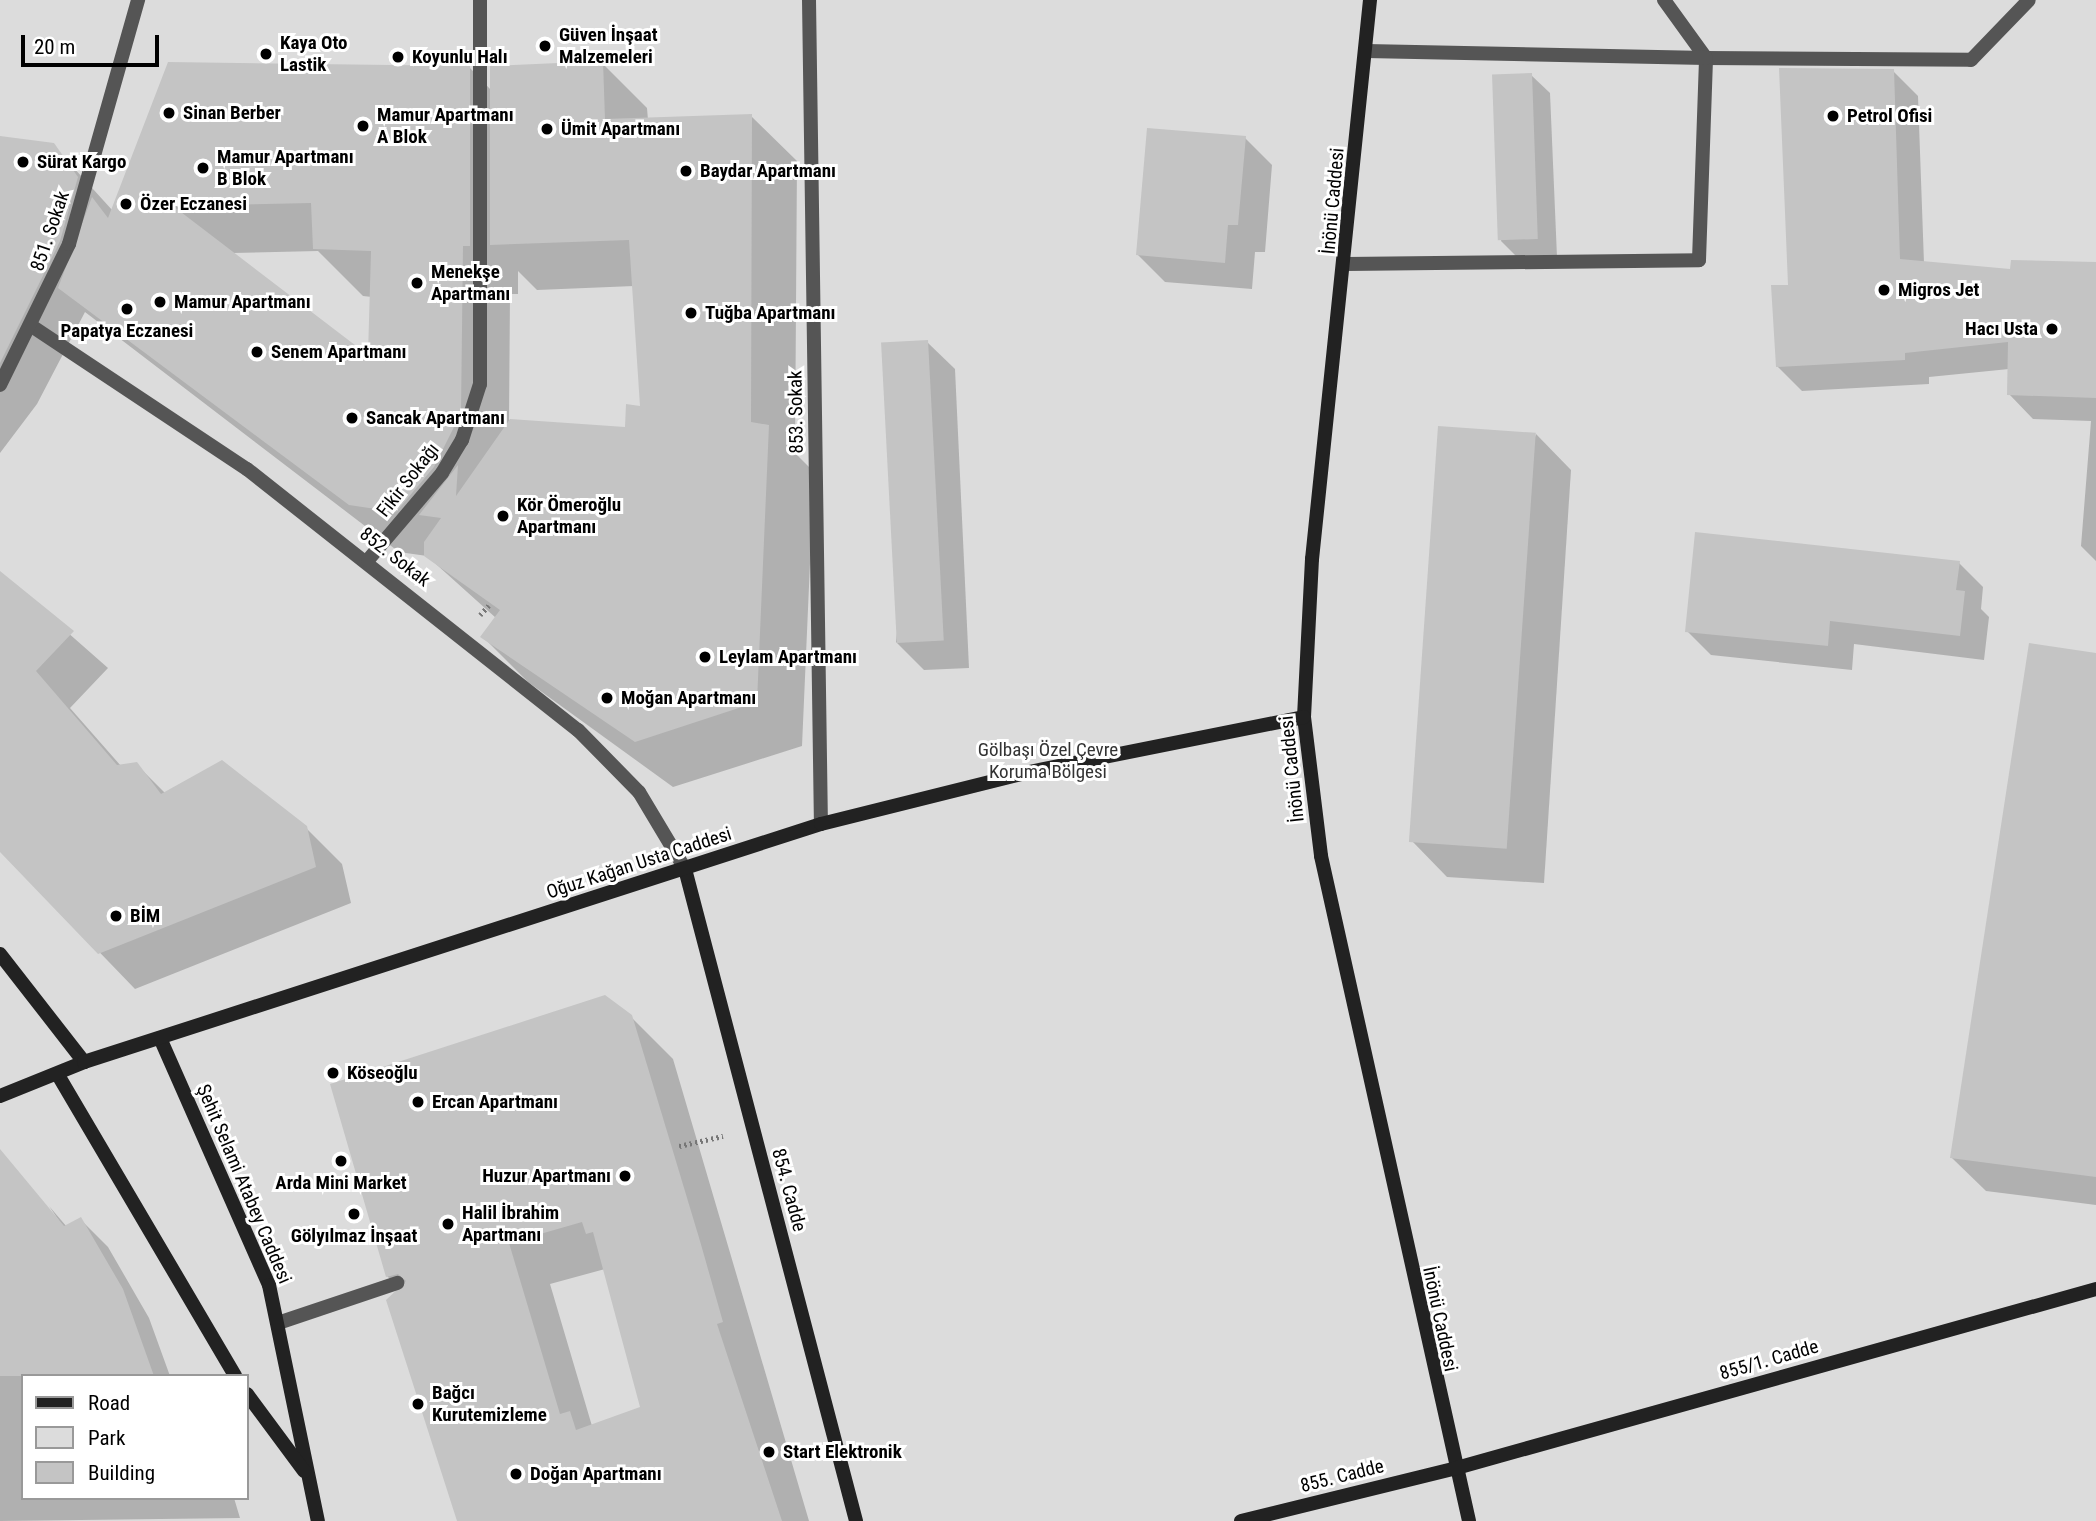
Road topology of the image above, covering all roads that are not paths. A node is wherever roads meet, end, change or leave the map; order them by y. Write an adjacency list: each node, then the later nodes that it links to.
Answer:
1 (138, 0): 10 (street, 851. Sokak)
2 (480, 0): 12 (street, Fikir Sokağı)
3 (809, 0): 14 (street, 853. Sokak)
4 (1370, 0): 7 (street, İnönü Caddesi)
5 (1664, 0): 8 (street)
6 (2029, 0): 8 (street)
7 (1366, 51): 8 (street); 9 (street, İnönü Caddesi)
8 (1706, 58): 9 (street)
9 (1346, 264): 13 (street, İnönü Caddesi)
10 (33, 327): 11 (street, 851. Sokak); 12 (street, 852. Sokak)
11 (0, 385)
12 (368, 560): 15 (street, 852. Sokak)
13 (1304, 717): 14 (street, Oğuz Kağan Usta Caddesi); 26 (street, İnönü Caddesi)
14 (821, 824): 15 (street, Oğuz Kağan Usta Caddesi)
15 (685, 869): 17 (street, Oğuz Kağan Usta Caddesi); 29 (street, 854. Cadde)
16 (0, 954): 18 (street)
17 (160, 1038): 18 (street, Oğuz Kağan Usta Caddesi); 23 (street, Şehit Selami Atabey Caddesi)
18 (84, 1062): 19 (street, Oğuz Kağan Usta Caddesi)
19 (58, 1075): 20 (street, Oğuz Kağan Usta Caddesi); 24 (street)
20 (0, 1096)
21 (397, 1283): 23 (street)
22 (2096, 1289): 26 (street, 855/1. Cadde)
23 (278, 1323): 27 (street, Şehit Selami Atabey Caddesi)
24 (234, 1374)
25 (248, 1395): 27 (street, Şehit Selami Atabey Caddesi)
26 (1453, 1469): 30 (street, 855. Cadde); 31 (street, İnönü Caddesi)
27 (305, 1473): 28 (street, Şehit Selami Atabey Caddesi)
28 (318, 1521)
29 (856, 1521)
30 (1241, 1521)
31 (1469, 1521)

